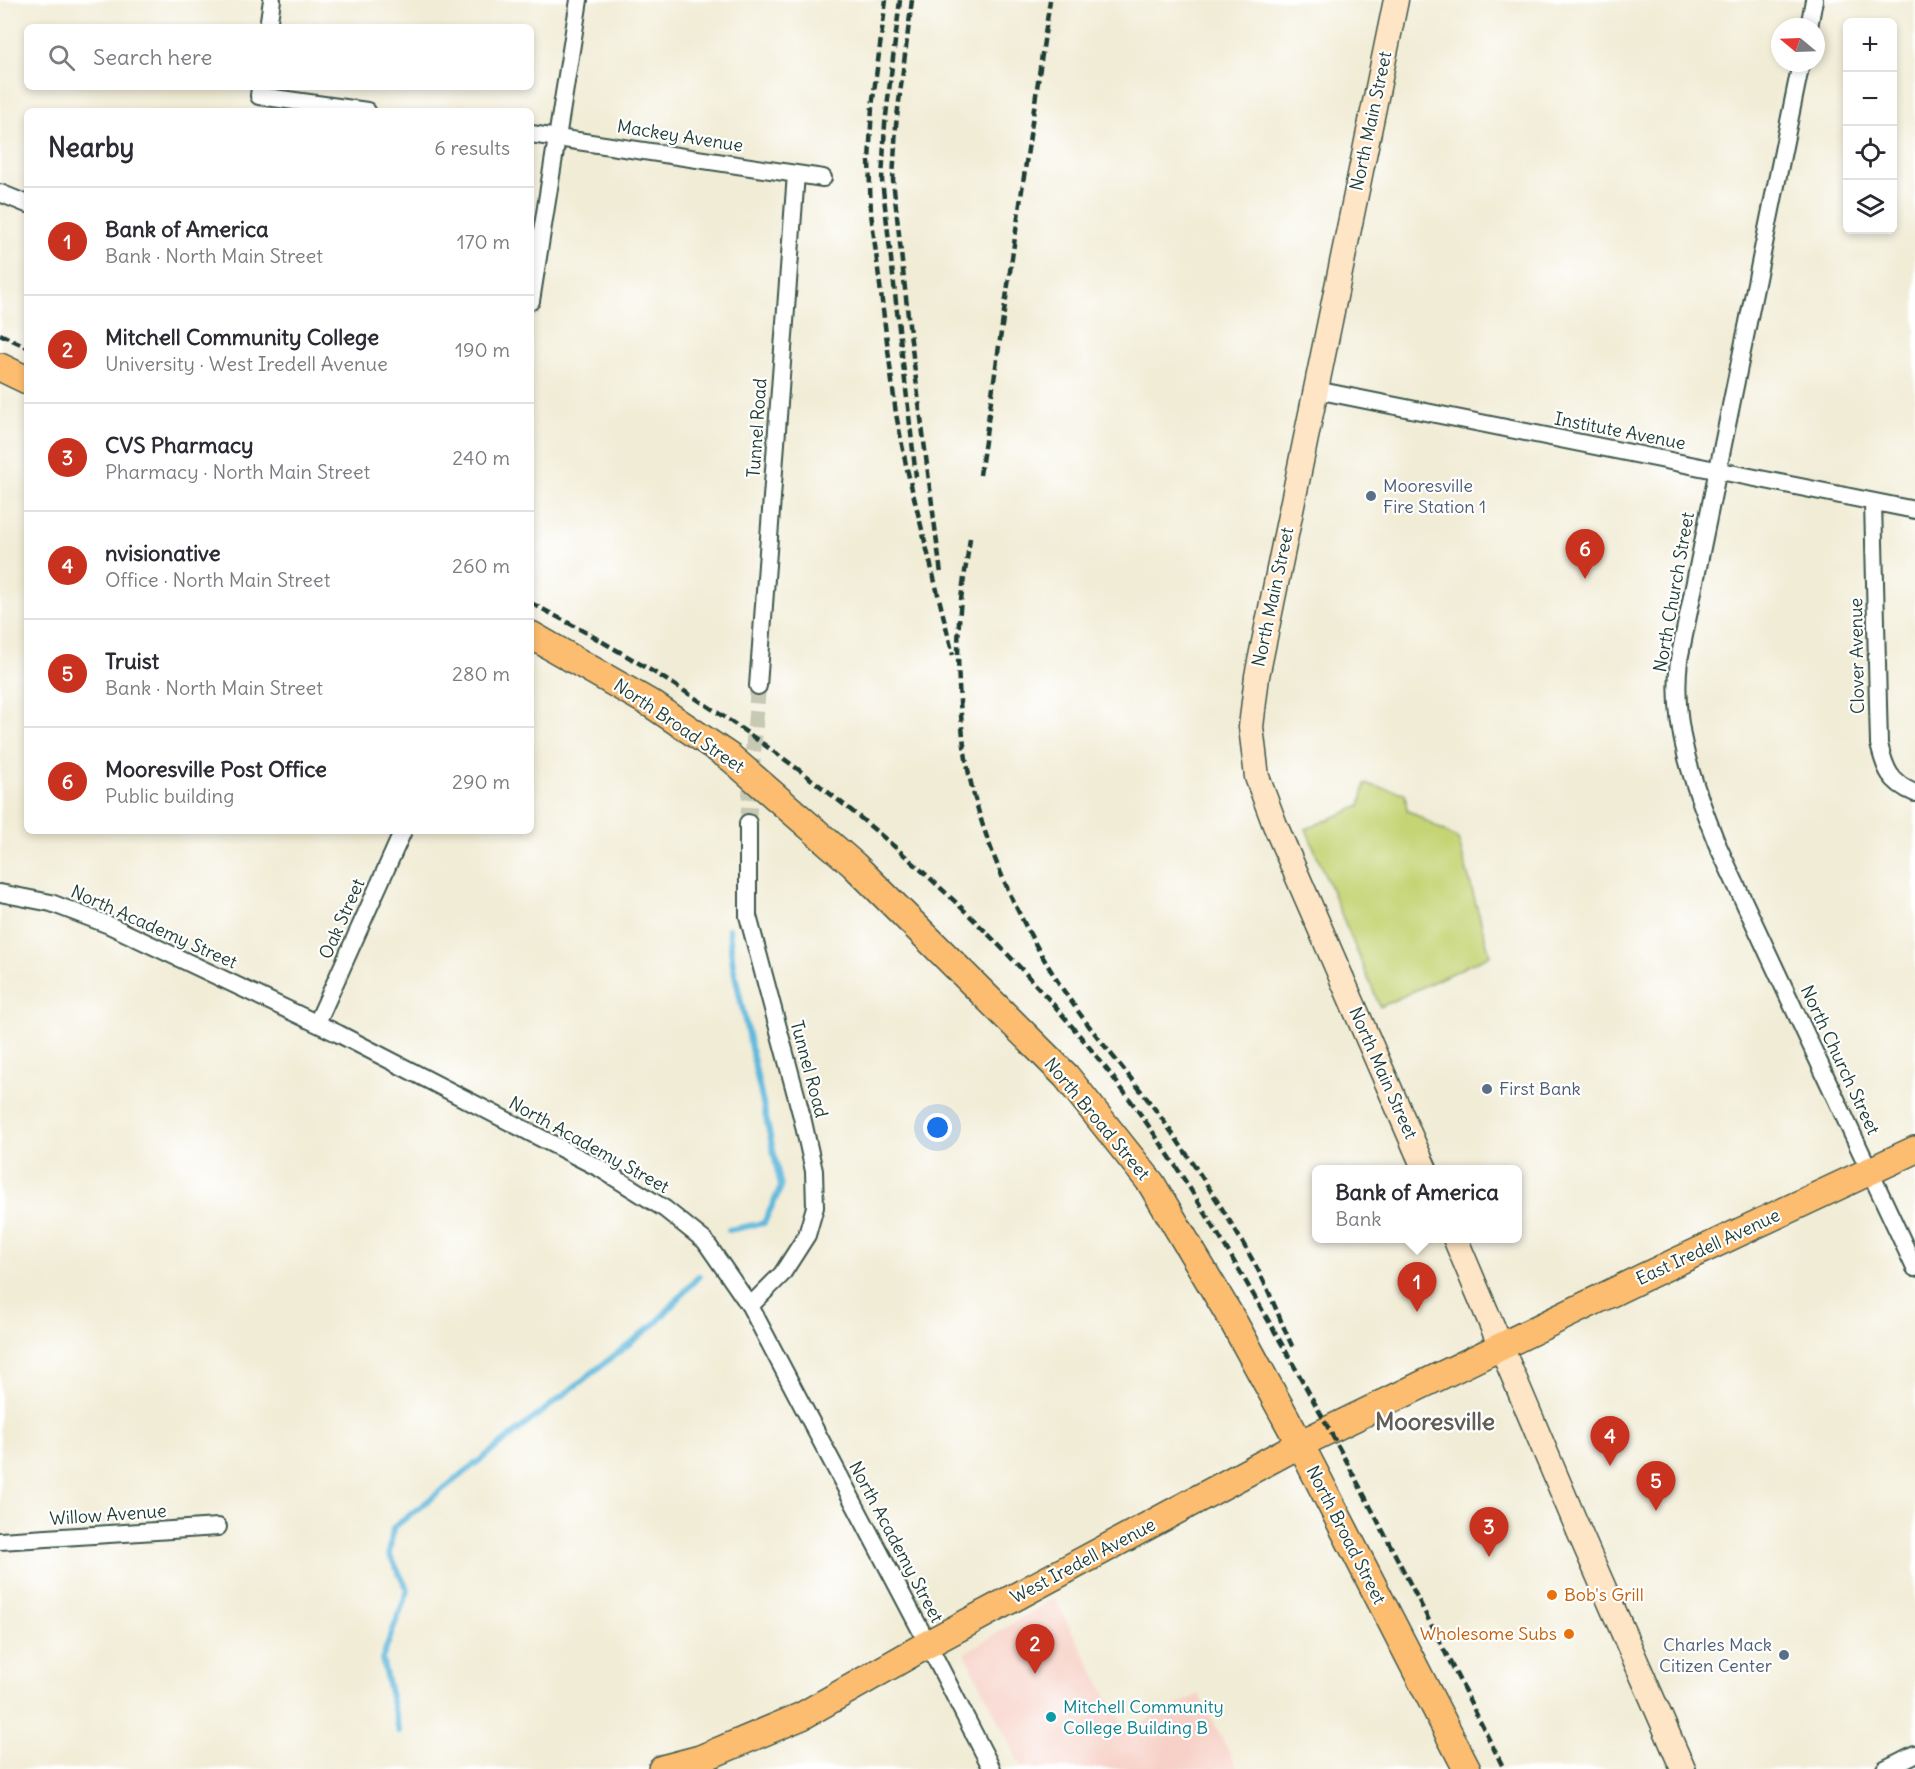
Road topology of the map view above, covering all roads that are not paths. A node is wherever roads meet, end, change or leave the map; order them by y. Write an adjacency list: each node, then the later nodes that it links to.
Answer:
1 (272, 0): 6 (street)
2 (579, 0): 11 (street)
3 (1396, 0): 19 (main road, North Main Street)
4 (1814, 0): 5 (street)
5 (1811, 18)
6 (268, 24)
7 (1799, 72): 20 (street, North Church Street)
8 (260, 92): 9 (street)
9 (350, 108)
10 (534, 134): 11 (street, Mackey Avenue)
11 (558, 137): 12 (street, Mackey Avenue); 16 (street)
12 (796, 174): 13 (street, Mackey Avenue); 24 (street, Tunnel Road)
13 (823, 178)
14 (0, 193): 15 (street)
15 (24, 203)
16 (534, 283)
17 (0, 367): 18 (main road)
18 (24, 379)
19 (1316, 390): 20 (street, Institute Avenue); 31 (main road, North Main Street)
20 (1717, 471): 21 (street, Institute Avenue); 32 (street, North Church Street)
21 (1874, 502): 22 (street, Institute Avenue); 25 (street, Clover Avenue)
22 (1915, 510)
23 (534, 637): 37 (main road, North Broad Street)
24 (758, 686)
25 (1915, 793)
26 (748, 823): 35 (street, Tunnel Road)
27 (402, 834): 29 (street, Oak Street)
28 (0, 893): 29 (street, North Academy Street)
29 (317, 1023): 35 (street, North Academy Street)
30 (1915, 1150): 32 (main road, East Iredell Avenue)
31 (1423, 1165)
32 (1869, 1170): 34 (street, North Church Street); 36 (main road, East Iredell Avenue)
33 (1457, 1243): 36 (main road)
34 (1915, 1268)
35 (750, 1306): 40 (street, North Academy Street)
36 (1501, 1346): 37 (main road, West Iredell Avenue); 45 (main road)
37 (1300, 1444): 40 (main road, West Iredell Avenue); 44 (main road, North Broad Street)
38 (218, 1527): 39 (street, Willow Avenue)
39 (0, 1541)
40 (928, 1644): 42 (main road, West Iredell Avenue); 43 (street, North Academy Street)
41 (1915, 1754): 46 (street)
42 (662, 1769)
43 (992, 1769)
44 (1467, 1769)
45 (1683, 1769)
46 (1885, 1769)

